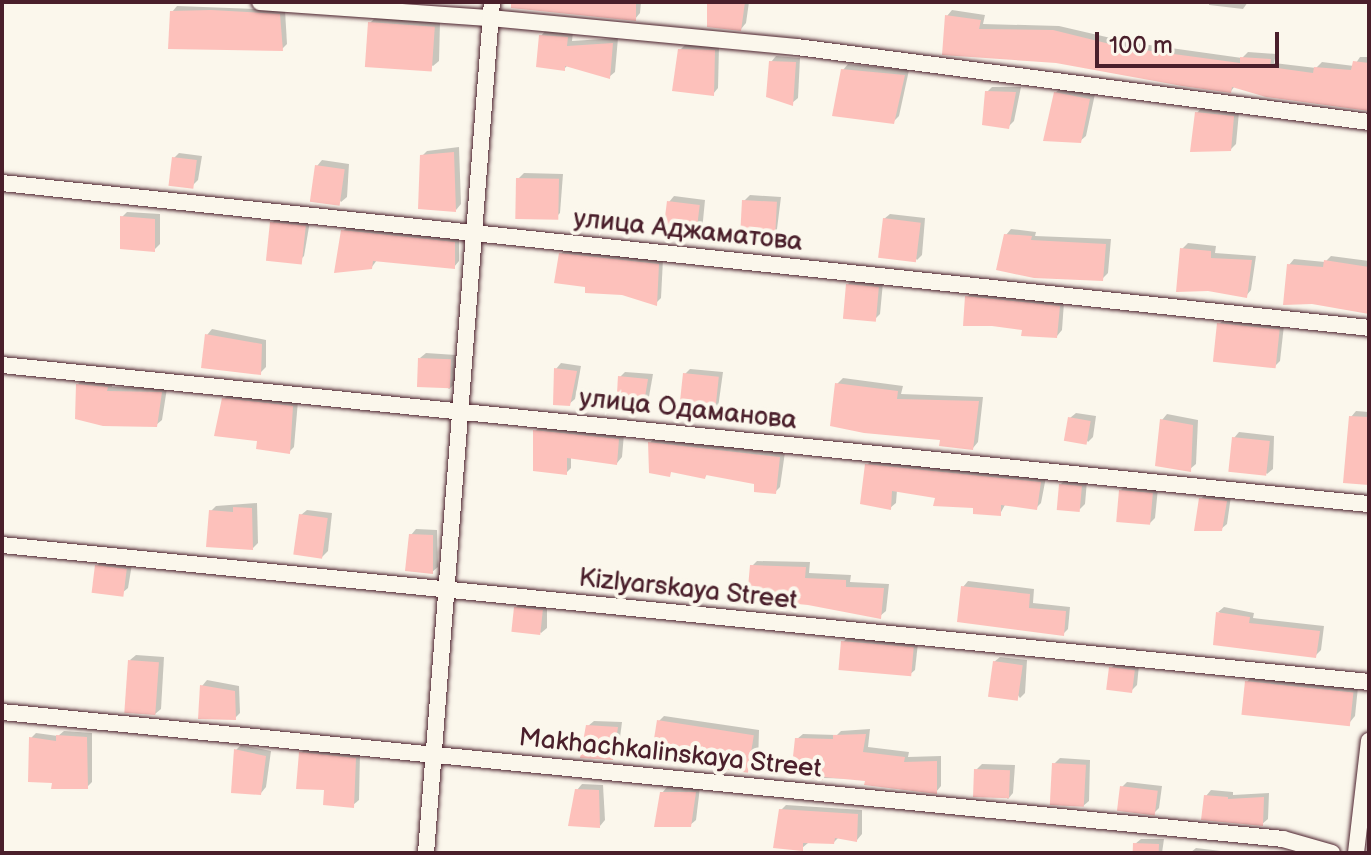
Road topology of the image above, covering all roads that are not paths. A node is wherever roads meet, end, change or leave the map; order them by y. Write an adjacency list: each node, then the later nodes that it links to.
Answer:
1 (260, 2): 2 (street)
2 (491, 10): 3 (street); 5 (street)
3 (1369, 122)
4 (2, 183): 5 (street, улица Аджаматова)
5 (474, 232): 6 (street, улица Аджаматова); 8 (street)
6 (1369, 328)
7 (2, 365): 8 (street, улица Одаманова)
8 (460, 411): 9 (street, улица Одаманова); 11 (street)
9 (1369, 504)
10 (2, 545): 11 (street, Kizlyarskaya Street)
11 (446, 589): 12 (street, Kizlyarskaya Street); 15 (street)
12 (1369, 682)
13 (2, 712): 15 (street, Makhachkalinskaya Street)
14 (1369, 741): 18 (street)
15 (434, 755): 16 (street); 17 (street, Makhachkalinskaya Street)
16 (426, 853)
17 (1332, 853)
18 (1356, 853)

